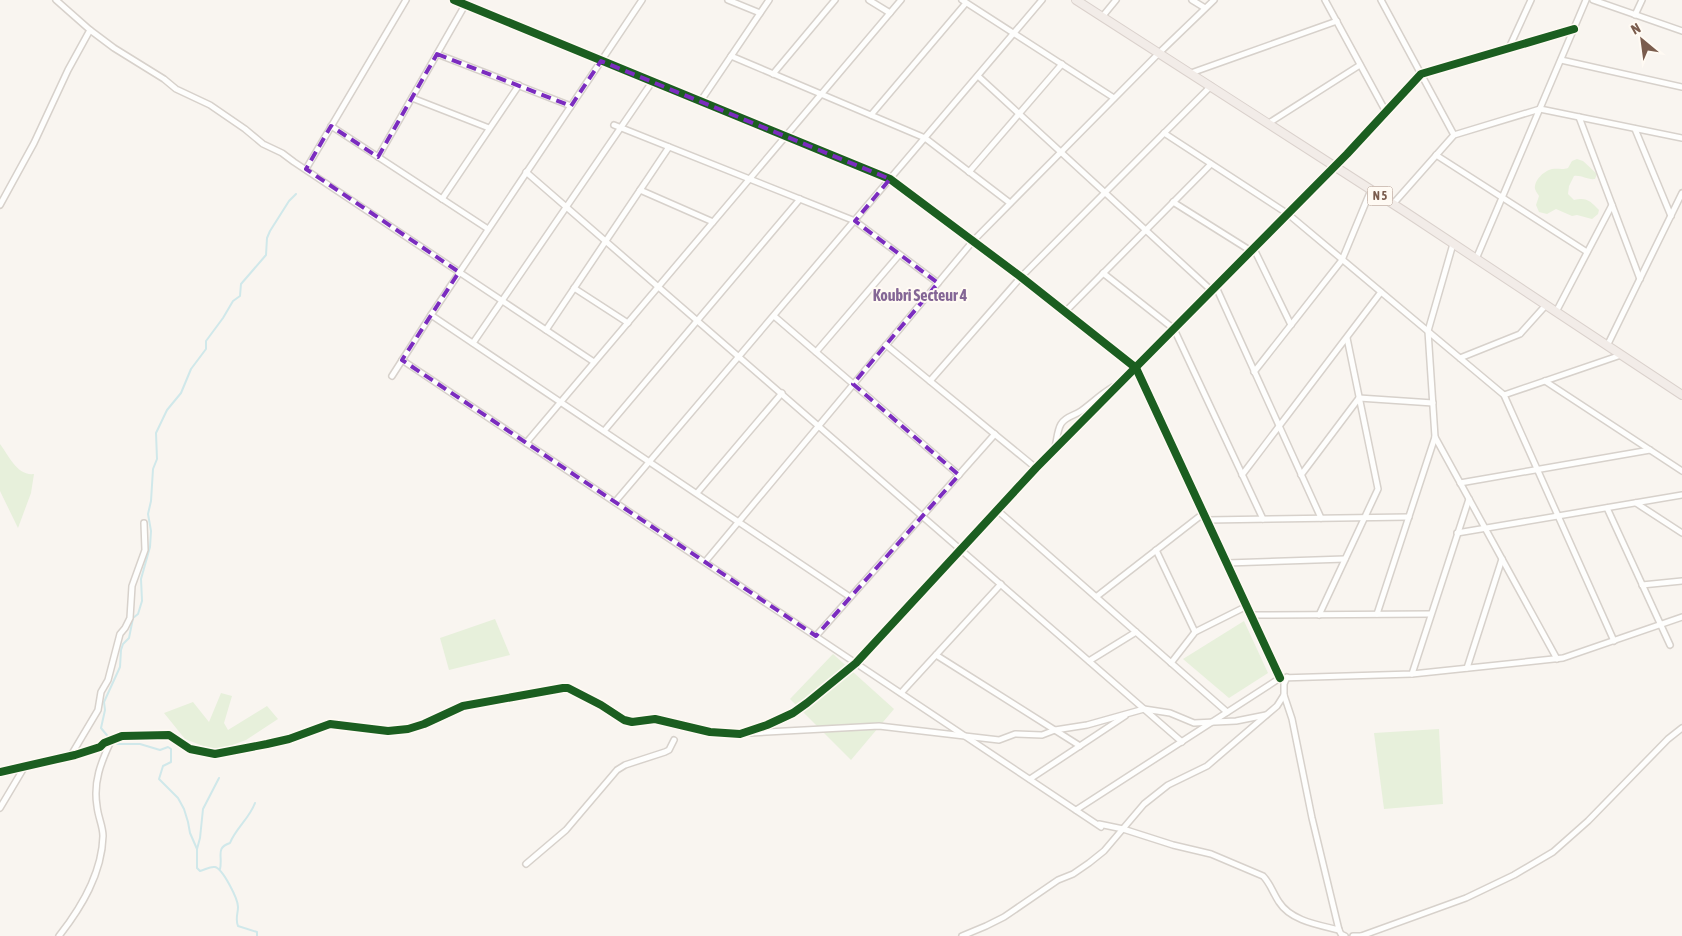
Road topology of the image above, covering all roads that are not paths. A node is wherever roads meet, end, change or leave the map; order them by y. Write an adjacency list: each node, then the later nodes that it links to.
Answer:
1 (56, 0): 30 (street)
2 (406, 0): 61 (street)
3 (454, 0): 22 (street)
4 (642, 0): 38 (street)
5 (728, 0): 24 (street)
6 (769, 0): 24 (street)
7 (835, 0): 42 (street)
8 (869, 0): 25 (street)
9 (901, 0): 25 (street)
10 (1042, 0): 32 (street)
11 (1076, 0): 27 (highway, N 5)
12 (1116, 0): 27 (street)
13 (1192, 0): 23 (street)
14 (1214, 0): 23 (street)
15 (1325, 0): 28 (street)
16 (1381, 0): 43 (street)
17 (1531, 0): 33 (street)
18 (1586, 0): 29 (street)
19 (1593, 0): 26 (street)
20 (1642, 0): 26 (street)
21 (964, 1): 32 (street); 57 (street)
22 (465, 5): 35 (street); 38 (street)
23 (1205, 8): 34 (street)
24 (760, 13): 36 (street)
25 (890, 13): 49 (street)
26 (1635, 14): 31 (street)
27 (1102, 16): 34 (highway, N 5)
28 (1337, 22): 40 (street); 41 (street)
29 (1574, 29): 33 (street); 37 (street)
30 (90, 30): 76 (street); 91 (street)
31 (1682, 30)
32 (1014, 33): 39 (street); 44 (street)
33 (1510, 48): 43 (street)
34 (1159, 53): 41 (highway, N 5); 51 (street)
35 (437, 54): 46 (street); 50 (street)
36 (731, 56): 42 (street); 52 (street)
37 (1561, 60): 48 (street); 54 (street)
38 (601, 61): 45 (street); 53 (street)
39 (1062, 64): 51 (street); 56 (street)
40 (1360, 65): 55 (street); 59 (street)
41 (1191, 73): 47 (highway, N 5)
42 (772, 74): 49 (street)
43 (1421, 74): 55 (street); 66 (street)
44 (978, 76): 56 (street); 68 (street)
45 (652, 82): 52 (street); 63 (street)
46 (518, 85): 53 (street); 62 (street)
47 (1211, 86): 59 (highway, N 5); 65 (street)
48 (1682, 87)
49 (821, 94): 57 (street); 67 (street)
50 (412, 98): 62 (street); 73 (street)
51 (1114, 98): 71 (street)
52 (700, 102): 67 (street)
53 (571, 106): 77 (street)
54 (1540, 109): 58 (street); 66 (street); 85 (street)
55 (1386, 112): 75 (street)
56 (1020, 114): 71 (street); 78 (street)
57 (871, 115): 68 (street)
58 (1578, 117): 64 (street); 92 (street)
59 (1269, 123): 75 (highway, N 5)
60 (614, 125): 63 (street)
61 (331, 126): 73 (street); 76 (street)
62 (490, 128): 86 (street)
63 (621, 128): 70 (street); 93 (street)
64 (1635, 129): 69 (street); 95 (street)
65 (1164, 133): 74 (street); 83 (street)
66 (1454, 135): 72 (street)
67 (786, 136): 79 (street); 80 (street)
68 (925, 138): 78 (street); 80 (street)
69 (1682, 138)
70 (669, 147): 79 (street); 81 (street)
71 (1061, 152): 83 (street); 89 (street)
72 (1436, 155): 85 (street); 90 (street)
73 (378, 157): 86 (street)
74 (1211, 164): 88 (street); 94 (street)
75 (1335, 166): 82 (highway, N 5); 94 (street)
76 (306, 169): 108 (street)
77 (526, 172): 93 (street); 98 (street)
78 (969, 172): 89 (street)
79 (750, 179): 87 (street); 97 (street)
80 (890, 179): 96 (street); 101 (street)
81 (640, 190): 97 (street); 100 (street)
82 (1371, 190): 90 (highway, N 5); 107 (street)
83 (1105, 192): 99 (street); 110 (street)
84 (1682, 193): 95 (street)
85 (1502, 197): 104 (street); 106 (street)
86 (442, 199): 98 (street)
87 (800, 199): 96 (street); 123 (street)
88 (1173, 202): 99 (street); 103 (street)
89 (1010, 204): 101 (street)
90 (1393, 204): 102 (highway, N 5)
91 (0, 205)
92 (1612, 205): 104 (street); 111 (street)
93 (567, 207): 100 (street); 117 (street)
94 (1288, 214): 103 (street); 107 (street)
95 (1671, 216): 111 (street)
96 (855, 221): 105 (street); 122 (street)
97 (713, 222): 113 (street)
98 (488, 229): 108 (street)
99 (1146, 230): 109 (street); 115 (street)
100 (606, 240): 113 (street); 114 (street)
101 (973, 241): 110 (street); 112 (street)
102 (1453, 244): 106 (highway, N 5); 128 (street)
103 (1253, 250): 115 (street); 125 (street)
104 (1587, 252): 120 (street)
105 (899, 254): 112 (street); 133 (street)
106 (1476, 259): 118 (highway, N 5)
107 (1342, 260): 116 (street); 125 (street)
108 (459, 272): 117 (street); 121 (street)
109 (1103, 273): 119 (street); 126 (street)
110 (1021, 277): 119 (street); 142 (street)
111 (1640, 279): 132 (street)
112 (938, 284): 131 (street)
113 (659, 286): 123 (street); 124 (street)
114 (574, 288): 124 (street); 127 (street)
115 (1214, 289): 126 (street); 140 (street)
116 (1381, 292): 128 (street); 129 (street)
117 (502, 301): 127 (street); 130 (street)
118 (1546, 305): 120 (highway, N 5); 136 (street)
119 (1065, 312): 139 (street)
120 (1556, 312): 132 (highway, N 5)
121 (431, 314): 130 (street); 137 (street)
122 (774, 316): 133 (street); 135 (street)
123 (698, 320): 135 (street); 154 (street)
124 (628, 323): 138 (street)
125 (1291, 325): 140 (street)
126 (1174, 329): 139 (street); 165 (street)
127 (546, 330): 138 (street)
128 (1428, 332): 136 (street); 151 (street)
129 (1347, 338): 149 (street); 153 (street)
130 (473, 343): 150 (street)
131 (886, 345): 142 (street); 145 (street)
132 (1607, 346): 134 (highway, N 5)
133 (816, 352): 145 (street)
134 (1621, 355): 143 (street); 148 (highway, N 5)
135 (739, 356): 146 (street); 160 (street)
136 (1460, 358): 147 (street)
137 (402, 360): 141 (street); 157 (street)
138 (594, 362): 150 (street)
139 (1136, 368): 144 (street); 175 (street)
140 (1254, 372): 153 (street)
141 (392, 376)
142 (930, 381): 155 (street)
143 (1545, 381): 147 (street); 159 (street)
144 (1120, 383): 158 (street); 158 (street)
145 (853, 384): 152 (street); 164 (street)
146 (782, 393): 152 (street); 168 (street)
147 (1504, 395): 162 (street)
148 (1682, 395)
149 (1359, 398): 151 (street); 166 (street); 178 (street)
150 (561, 402): 154 (street); 157 (street)
151 (1433, 403): 156 (street)
152 (819, 426): 176 (street); 183 (street)
153 (1279, 427): 165 (street); 166 (street)
154 (604, 431): 160 (street)
155 (995, 434): 161 (street); 164 (street)
156 (1435, 437): 167 (street); 179 (street)
157 (526, 443): 171 (street)
158 (1055, 448): 161 (street)
159 (1650, 450): 162 (street); 163 (street)
160 (650, 462): 168 (street); 171 (street)
161 (1036, 468): 174 (street)
162 (1537, 470): 167 (street); 177 (street)
163 (1682, 471)
164 (959, 475): 176 (street)
165 (1242, 475): 181 (street)
166 (1301, 475): 180 (street)
167 (1460, 483): 170 (street)
168 (697, 493): 183 (street)
169 (1682, 495): 172 (street)
170 (1468, 498): 185 (street); 187 (street)
171 (615, 502): 192 (street)
172 (1636, 503): 173 (street); 186 (street)
173 (1607, 508): 177 (street); 196 (street)
174 (997, 510): 188 (street); 198 (street)
175 (1204, 513): 182 (street); 189 (street)
176 (922, 516): 188 (street); 197 (street)
177 (1558, 516): 185 (street); 209 (street)
178 (1364, 517): 179 (street); 180 (street); 190 (street)
179 (1409, 517): 200 (street)
180 (1321, 518): 181 (street)
181 (1263, 519): 182 (street)
182 (1206, 520): 193 (street)
183 (738, 522): 192 (street); 197 (street)
184 (144, 523): 235 (street)
185 (1485, 528): 187 (street); 191 (street)
186 (1682, 532)
187 (1457, 533): 201 (street)
188 (961, 549): 195 (street); 214 (street)
189 (1156, 550): 198 (street); 207 (street)
190 (1345, 559): 193 (street); 203 (street)
191 (1502, 559): 212 (street); 216 (street)
192 (705, 562): 208 (street)
193 (1227, 563): 199 (street)
194 (1682, 581): 196 (street)
195 (1001, 584): 211 (street); 213 (street)
196 (1642, 585): 205 (street)
197 (850, 597): 208 (street)
198 (1096, 597): 206 (street)
199 (1247, 606): 202 (street); 207 (street)
200 (1377, 614): 201 (street); 203 (street)
201 (1431, 614): 217 (street)
202 (1251, 615): 203 (street); 219 (street)
203 (1319, 615)
204 (1682, 617): 205 (street)
205 (1660, 624): 209 (street); 210 (street)
206 (1136, 632): 213 (street); 215 (street)
207 (1195, 632): 215 (street)
208 (816, 636): 214 (street)
209 (1614, 641): 212 (street)
210 (1670, 645)
211 (936, 655): 220 (street); 228 (street)
212 (1557, 659): 216 (street)
213 (1088, 661): 222 (street)
214 (856, 663): 220 (street); 229 (street)
215 (1171, 663): 223 (street)
216 (1467, 668): 217 (street)
217 (1412, 674): 218 (street)
218 (1287, 677): 219 (street); 221 (street)
219 (1280, 678): 223 (street)
220 (901, 693): 230 (street)
221 (1284, 695): 225 (street); 245 (street)
222 (1142, 708): 224 (street); 226 (street); 233 (street)
223 (1227, 712): 226 (street)
224 (1130, 713): 228 (street); 234 (street)
225 (1266, 715): 226 (street); 243 (street)
226 (1210, 724): 233 (street)
227 (1682, 728): 250 (street)
228 (1055, 730): 230 (street); 234 (street)
229 (740, 734): 230 (street); 232 (street)
230 (964, 736): 238 (street)
231 (674, 740): 244 (street)
232 (111, 741): 235 (street); 246 (street)
233 (1182, 742): 240 (street)
234 (1080, 746): 238 (street)
235 (70, 756): 236 (street)
236 (25, 766): 237 (street); 239 (street)
237 (0, 772)
238 (1030, 779): 240 (street)
239 (0, 808)
240 (1076, 810): 241 (street)
241 (1096, 823): 242 (street); 243 (street)
242 (1101, 827)
243 (1123, 829): 245 (street); 247 (street)
244 (526, 864)
245 (1339, 930): 248 (street)
246 (59, 936)
247 (962, 936)
248 (1345, 936)
249 (1353, 936): 250 (street)
250 (1361, 936)

